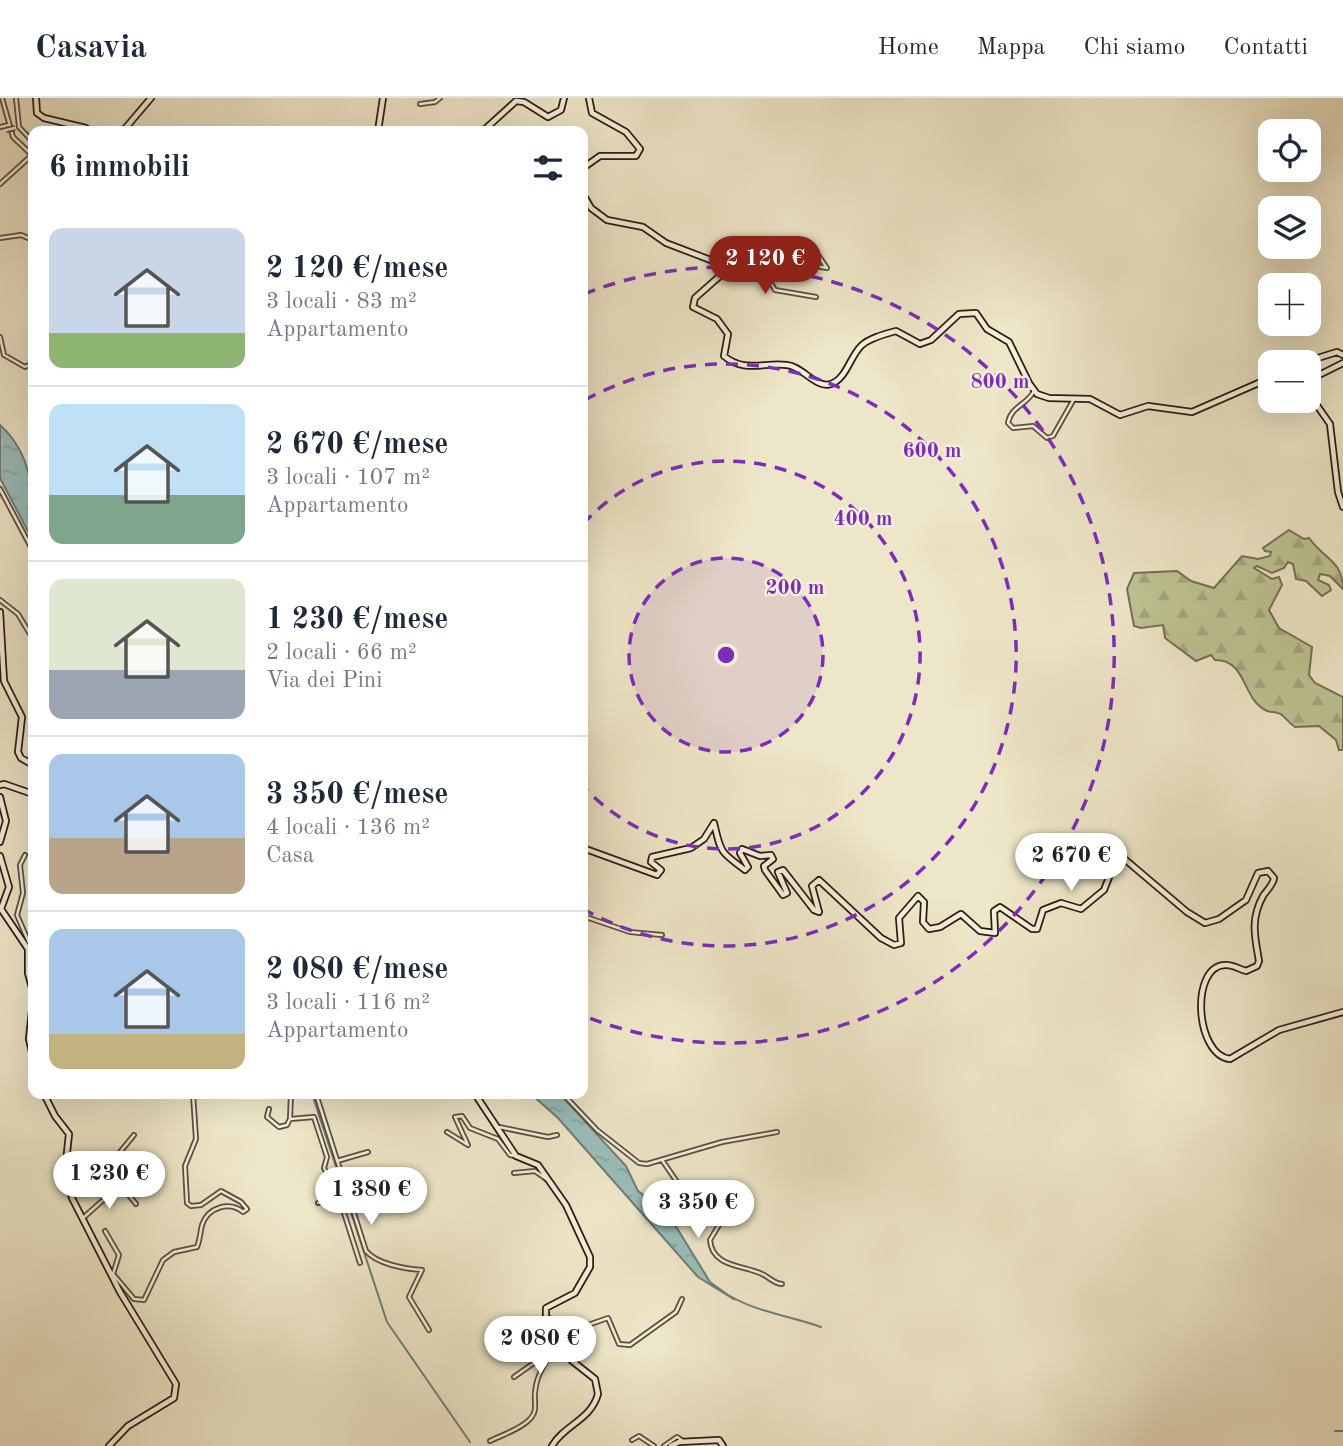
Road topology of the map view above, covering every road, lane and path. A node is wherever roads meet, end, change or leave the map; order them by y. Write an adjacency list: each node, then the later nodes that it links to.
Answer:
1 (2, 98): 10 (street)
2 (16, 98): 15 (street)
3 (36, 98): 11 (street)
4 (151, 98): 12 (street)
5 (440, 98): 9 (street)
6 (564, 98): 14 (street)
7 (589, 98): 20 (street)
8 (384, 99): 13 (street)
9 (420, 104)
10 (9, 125): 16 (street); 18 (street)
11 (78, 126)
12 (127, 126)
13 (379, 126)
14 (488, 126)
15 (17, 128): 16 (street, bridge); 17 (street)
16 (0, 130)
17 (28, 138)
18 (28, 151)
19 (28, 160): 21 (street)
20 (588, 164)
21 (0, 184)
22 (588, 203): 28 (street)
23 (0, 238): 24 (street)
24 (28, 238)
25 (771, 248): 27 (street)
26 (814, 249): 27 (street)
27 (789, 264): 29 (street)
28 (722, 267): 29 (street); 38 (street)
29 (766, 270): 30 (street)
30 (816, 297)
31 (0, 337): 35 (street)
32 (1343, 355): 33 (street)
33 (1321, 357)
34 (1343, 363): 36 (street)
35 (28, 366)
36 (1321, 374)
37 (1258, 383): 39 (street)
38 (1034, 391): 39 (street); 39 (street)
39 (1074, 399)
40 (1321, 410): 42 (street)
41 (0, 489): 43 (street)
42 (1343, 507)
43 (28, 542)
44 (0, 600): 46 (street)
45 (0, 612): 47 (street)
46 (28, 631)
47 (28, 762)
48 (0, 785): 49 (street)
49 (28, 792)
50 (0, 797): 51 (street)
51 (0, 842)
52 (588, 850): 59 (street)
53 (25, 855): 57 (street)
54 (0, 856): 58 (street)
55 (588, 918): 56 (street)
56 (662, 935)
57 (28, 940)
58 (28, 949)
59 (1343, 1012)
60 (46, 1099): 83 (street)
61 (193, 1099): 86 (street)
62 (291, 1099): 67 (street)
63 (318, 1099): 76 (street)
64 (479, 1099): 68 (street)
65 (569, 1099): 75 (street)
66 (269, 1109): 67 (street)
67 (290, 1119): 80 (street)
68 (499, 1127): 72 (street); 74 (street)
69 (447, 1132): 74 (street)
70 (777, 1132): 75 (street)
71 (134, 1135): 79 (street)
72 (557, 1135)
73 (368, 1152): 76 (street)
74 (516, 1156): 78 (street)
75 (662, 1160): 87 (street)
76 (337, 1161): 89 (street)
77 (514, 1173): 78 (street)
78 (550, 1181): 90 (street)
79 (119, 1186): 82 (street); 83 (street)
80 (338, 1194): 81 (street); 85 (street)
81 (318, 1203)
82 (136, 1204)
83 (83, 1218): 86 (street)
84 (105, 1231): 86 (street)
85 (359, 1263)
86 (112, 1274): 96 (street)
87 (782, 1284)
88 (682, 1299): 90 (street)
89 (429, 1330)
90 (562, 1347): 91 (street); 97 (street)
91 (553, 1351): 92 (street); 94 (street)
92 (514, 1377)
93 (632, 1440): 98 (street)
94 (490, 1441)
95 (683, 1442): 99 (street); 100 (street); 101 (street)
96 (109, 1446)
97 (552, 1446)
98 (654, 1446)
99 (664, 1446)
100 (671, 1446)
101 (723, 1446)

